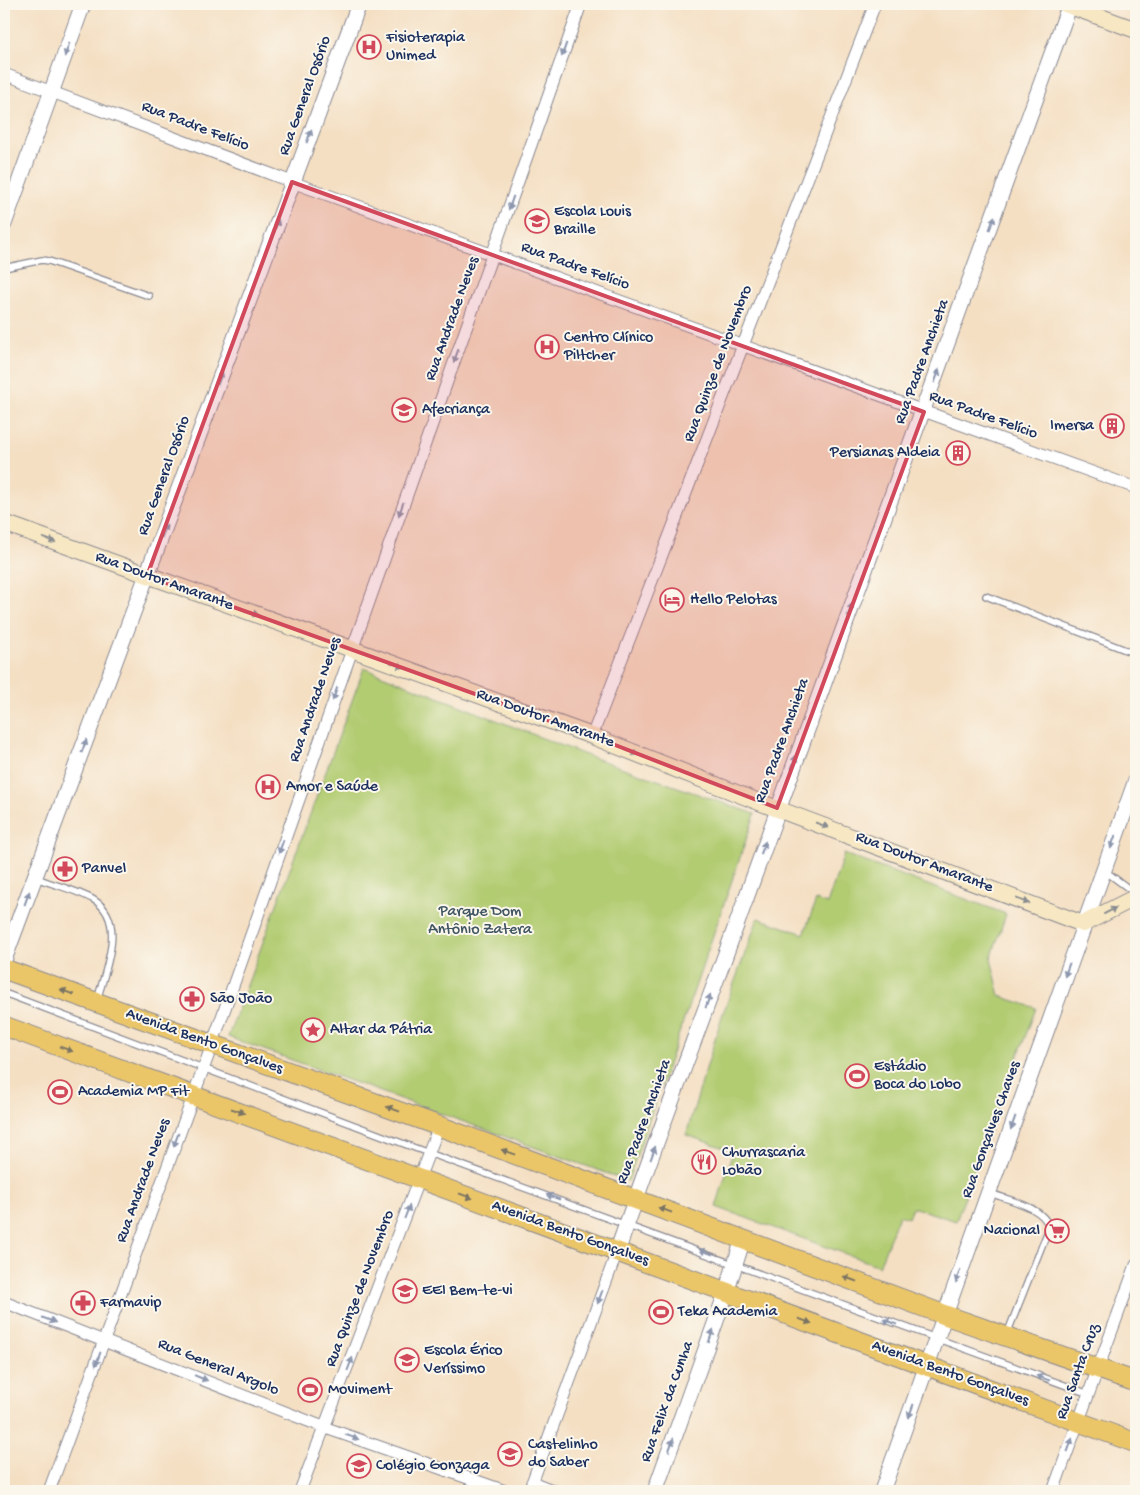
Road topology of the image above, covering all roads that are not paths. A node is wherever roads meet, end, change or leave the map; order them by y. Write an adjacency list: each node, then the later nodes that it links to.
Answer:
1 (83, 4): 8 (street, one-way to 8)
2 (359, 4): 9 (street, Rua General Osório, one-way to 2)
3 (580, 4): 11 (street, Rua Andrade Neves, one-way to 11)
4 (876, 4): 14 (street, Rua Quinze de Novembro)
5 (1068, 4): 6 (main road); 15 (street, Rua Padre Anchieta, one-way to 5)
6 (1136, 30)
7 (4, 74): 8 (street, Rua Padre Felício)
8 (53, 91): 9 (street, Rua Padre Felício); 10 (street)
9 (292, 182): 11 (street, Rua Padre Felício); 18 (street, Rua General Osório, one-way to 9)
10 (4, 223)
11 (493, 254): 14 (street, Rua Padre Felício); 20 (street, Rua Andrade Neves, one-way to 20)
12 (4, 268): 13 (lane)
13 (149, 296)
14 (744, 347): 15 (street, Rua Padre Felício); 22 (street, Rua Quinze de Novembro)
15 (924, 412): 16 (street, Rua Padre Felício); 24 (street, Rua Padre Anchieta, one-way to 15)
16 (1136, 488)
17 (4, 523): 18 (main road, Rua Doutor Amarante, one-way to 18)
18 (147, 576): 20 (main road, Rua Doutor Amarante, one-way to 20); 26 (street, Rua General Osório, one-way to 18)
19 (986, 596): 21 (lane)
20 (352, 648): 22 (main road, Rua Doutor Amarante, one-way to 22); 34 (street, Rua Andrade Neves, one-way to 34)
21 (1136, 654)
22 (592, 736): 24 (main road, Rua Doutor Amarante, one-way to 24)
23 (1136, 780): 25 (street, Rua Gonçalves Chaves, one-way to 25)
24 (777, 808): 28 (main road, Rua Doutor Amarante, one-way to 28); 41 (street, Rua Padre Anchieta, one-way to 24)
25 (1103, 870): 27 (lane); 28 (street, Rua Gonçalves Chaves)
26 (35, 877): 29 (street, Rua General Osório, one-way to 26); 32 (lane)
27 (1136, 896): 28 (main road, one-way to 27)
28 (1083, 924): 40 (street, Rua Gonçalves Chaves, one-way to 40)
29 (4, 960)
30 (4, 969): 32 (main road, Avenida Bento Gonçalves, one-way to 30)
31 (4, 994): 35 (lane)
32 (96, 1003): 34 (main road, Avenida Bento Gonçalves)
33 (4, 1026): 36 (main road, Avenida Bento Gonçalves, one-way to 36)
34 (212, 1045): 35 (street, Rua Andrade Neves); 37 (main road, Avenida Bento Gonçalves, one-way to 34)
35 (203, 1068): 36 (street, Rua Andrade Neves); 38 (lane)
36 (192, 1094): 39 (main road, Avenida Bento Gonçalves, one-way to 39); 52 (street, Rua Andrade Neves, one-way to 52)
37 (438, 1126): 38 (street, Rua Quinze de Novembro); 41 (main road, Avenida Bento Gonçalves, one-way to 37)
38 (430, 1153): 39 (street, Rua Quinze de Novembro); 42 (lane, one-way to 38)
39 (420, 1179): 44 (main road, Avenida Bento Gonçalves, one-way to 44); 58 (street, Rua Quinze de Novembro, one-way to 39)
40 (988, 1192): 49 (street, Rua Gonçalves Chaves, one-way to 49); 50 (lane)
41 (636, 1199): 42 (street, Rua Padre Anchieta); 43 (main road, Avenida Bento Gonçalves, one-way to 41)
42 (626, 1224): 44 (street, Rua Padre Anchieta); 45 (lane, one-way to 42)
43 (743, 1238): 45 (street, Rua Felix da Cunha); 49 (main road, Avenida Bento Gonçalves, one-way to 43)
44 (617, 1252): 47 (main road, Avenida Bento Gonçalves); 60 (street, Rua Padre Anchieta, one-way to 60)
45 (735, 1263): 47 (street, Rua Felix da Cunha); 51 (lane, one-way to 45)
46 (1136, 1264): 54 (street, Rua Santa Cruz)
47 (726, 1293): 53 (main road, Avenida Bento Gonçalves, one-way to 53); 65 (street, Rua Felix da Cunha, one-way to 47)
48 (4, 1302): 52 (street, Rua General Argolo, one-way to 52)
49 (945, 1315): 50 (main road, Avenida Bento Gonçalves); 51 (street, Rua Gonçalves Chaves)
50 (1006, 1336): 54 (main road, Avenida Bento Gonçalves)
51 (937, 1340): 53 (street, Rua Gonçalves Chaves); 56 (lane, one-way to 51)
52 (105, 1341): 58 (street, Rua General Argolo, one-way to 58); 61 (street, Rua Andrade Neves, one-way to 61)
53 (928, 1365): 57 (main road, Avenida Bento Gonçalves); 66 (street, Rua Gonçalves Chaves, one-way to 66)
54 (1098, 1368): 55 (main road, Avenida Bento Gonçalves); 56 (street, Rua Santa Cruz)
55 (1136, 1382)
56 (1089, 1394): 57 (street, Rua Santa Cruz)
57 (1078, 1422): 59 (main road, Avenida Bento Gonçalves); 67 (street, Rua Santa Cruz, one-way to 57)
58 (326, 1428): 62 (street, Rua Quinze de Novembro); 63 (street, Rua General Argolo, one-way to 63)
59 (1136, 1443)
60 (530, 1487): 64 (street)
61 (48, 1491)
62 (300, 1491)
63 (505, 1491)
64 (555, 1491)
65 (655, 1491)
66 (882, 1491)
67 (1053, 1491)

